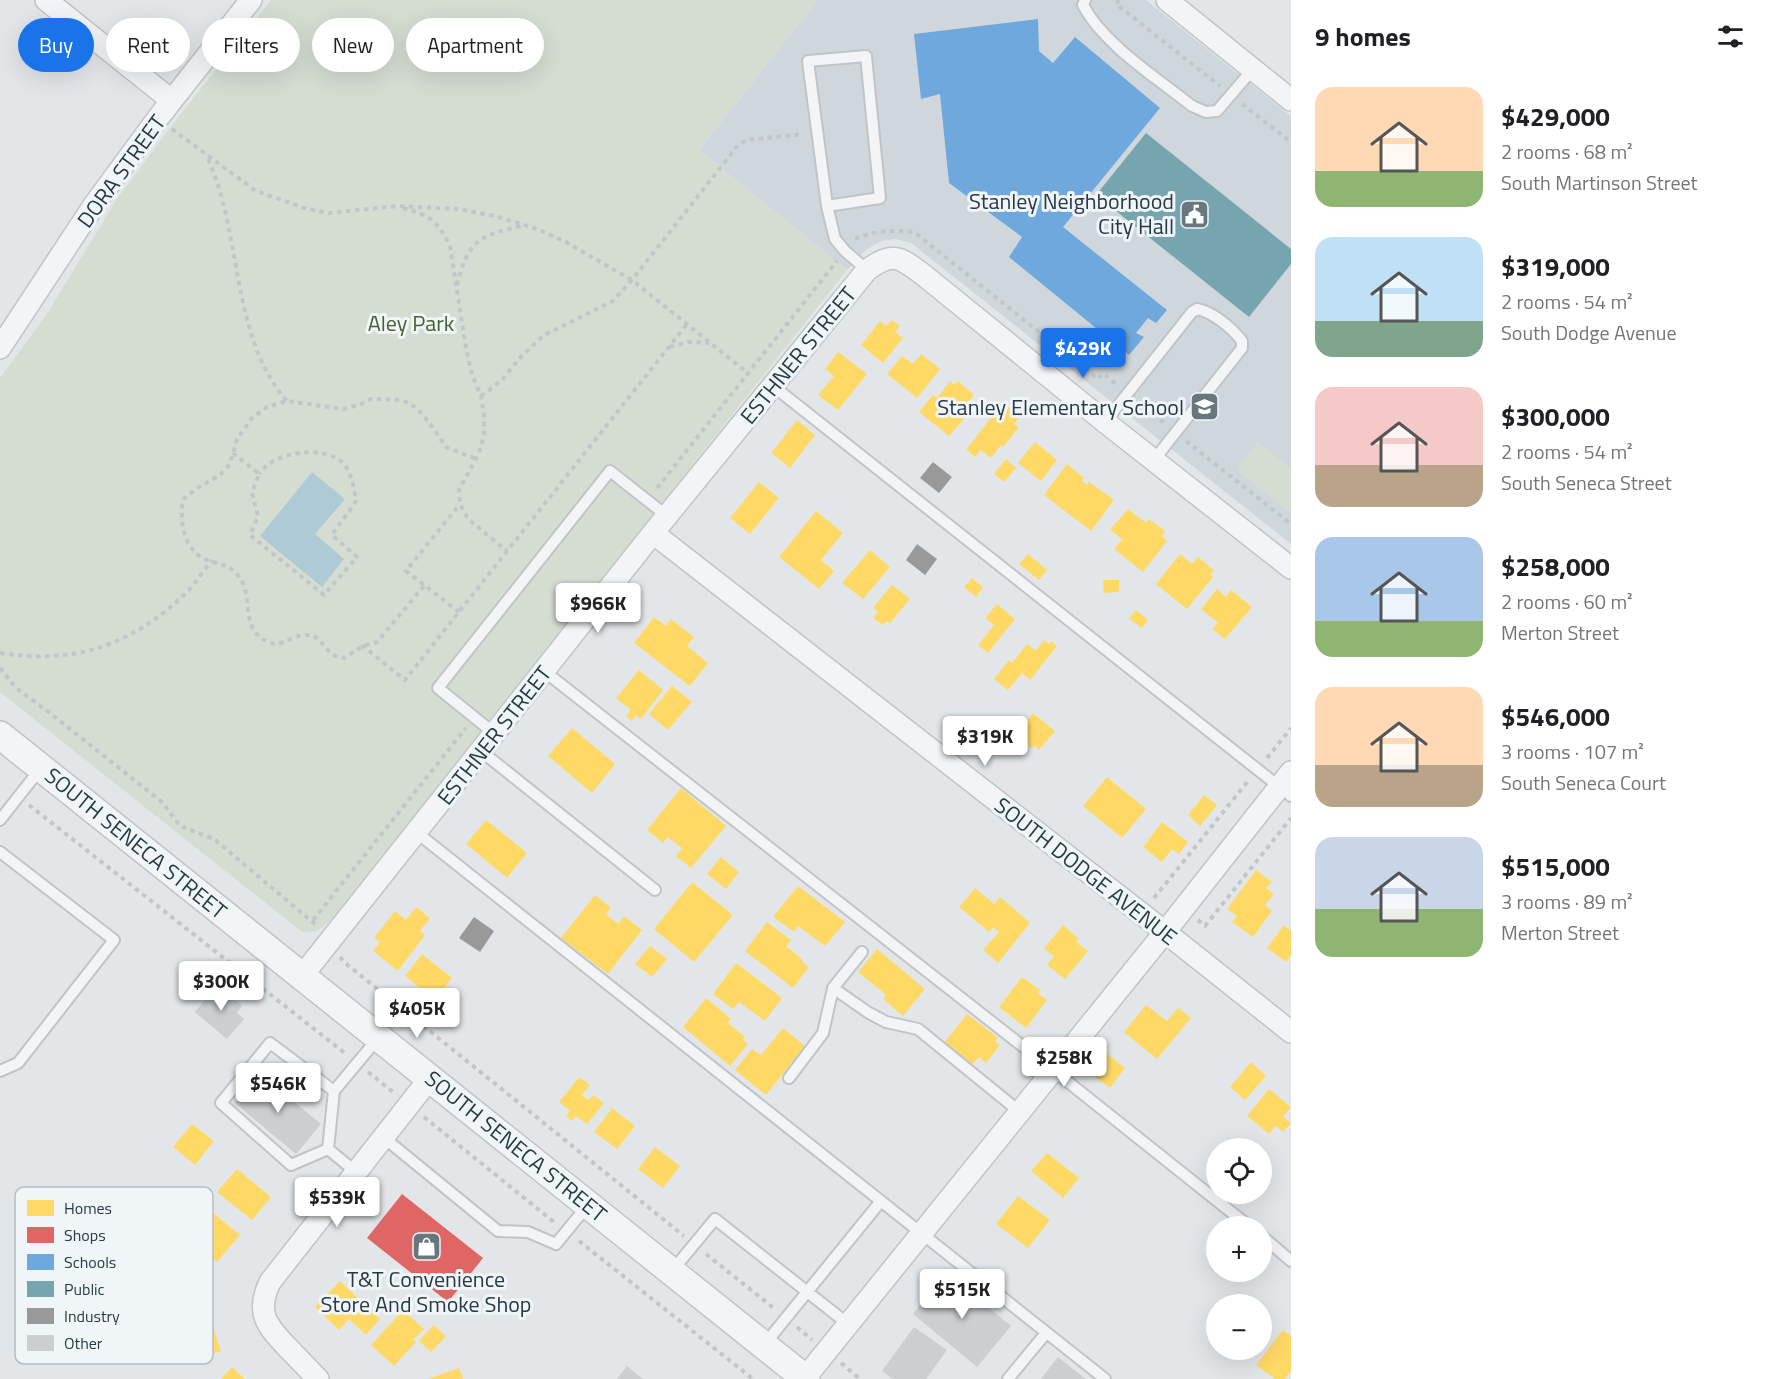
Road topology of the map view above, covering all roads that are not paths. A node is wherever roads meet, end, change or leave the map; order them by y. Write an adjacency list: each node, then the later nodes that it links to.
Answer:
1 (46, 0): 6 (street)
2 (251, 0): 6 (street, DORA STREET)
3 (1167, 0): 5 (street)
4 (1084, 2): 5 (lane)
5 (1253, 69): 7 (street)
6 (171, 100): 10 (street, DORA STREET)
7 (1291, 100)
8 (827, 206): 8 (lane); 9 (lane)
9 (867, 270): 11 (street, ESTHNER STREET); 12 (street)
10 (1, 344)
11 (771, 388): 14 (street, ESTHNER STREET); 22 (lane)
12 (1105, 422): 13 (street); 13 (lane)
13 (1154, 460): 16 (street)
14 (667, 516): 15 (street, ESTHNER STREET); 18 (lane)
15 (653, 533): 17 (street, ESTHNER STREET); 27 (street, SOUTH DODGE AVENUE)
16 (1291, 568)
17 (544, 671): 18 (street, ESTHNER STREET); 33 (lane)
18 (495, 734): 20 (street, ESTHNER STREET)
19 (0, 735): 21 (street, SOUTH SENECA STREET)
20 (481, 751): 24 (street, ESTHNER STREET); 26 (lane)
21 (42, 768): 23 (lane); 29 (street, SOUTH SENECA STREET)
22 (1287, 785): 27 (street)
23 (0, 820)
24 (416, 832): 29 (street, ESTHNER STREET); 42 (lane)
25 (0, 852): 34 (lane)
26 (655, 890)
27 (1165, 932): 31 (street, SOUTH DODGE AVENUE); 33 (street)
28 (862, 952): 30 (lane)
29 (302, 976): 32 (street, SOUTH SENECA STREET)
30 (833, 988): 36 (lane); 38 (lane)
31 (1291, 1032)
32 (379, 1037): 35 (street, SOUTH SENECA STREET); 37 (lane)
33 (1053, 1070): 38 (street); 44 (lane)
34 (0, 1071)
35 (430, 1078): 39 (street); 43 (street, SOUTH SENECA STREET)
36 (789, 1078)
37 (334, 1091): 40 (lane); 40 (lane)
38 (1020, 1112): 45 (street)
39 (383, 1137): 41 (street); 43 (lane)
40 (328, 1149): 41 (lane)
41 (356, 1172): 53 (street)
42 (881, 1201): 45 (lane); 49 (lane)
43 (588, 1204): 48 (street, SOUTH SENECA STREET)
44 (1236, 1216)
45 (922, 1233): 50 (street); 51 (lane)
46 (1272, 1245): 47 (lane)
47 (1291, 1261)
48 (672, 1272): 49 (lane); 52 (street, SOUTH SENECA STREET)
49 (807, 1291): 50 (lane); 52 (lane)
50 (848, 1324): 54 (street)
51 (1046, 1333): 55 (lane); 56 (lane)
52 (764, 1345): 54 (street, SOUTH SENECA STREET)
53 (318, 1379)
54 (805, 1379)
55 (1008, 1379)
56 (1105, 1379)

